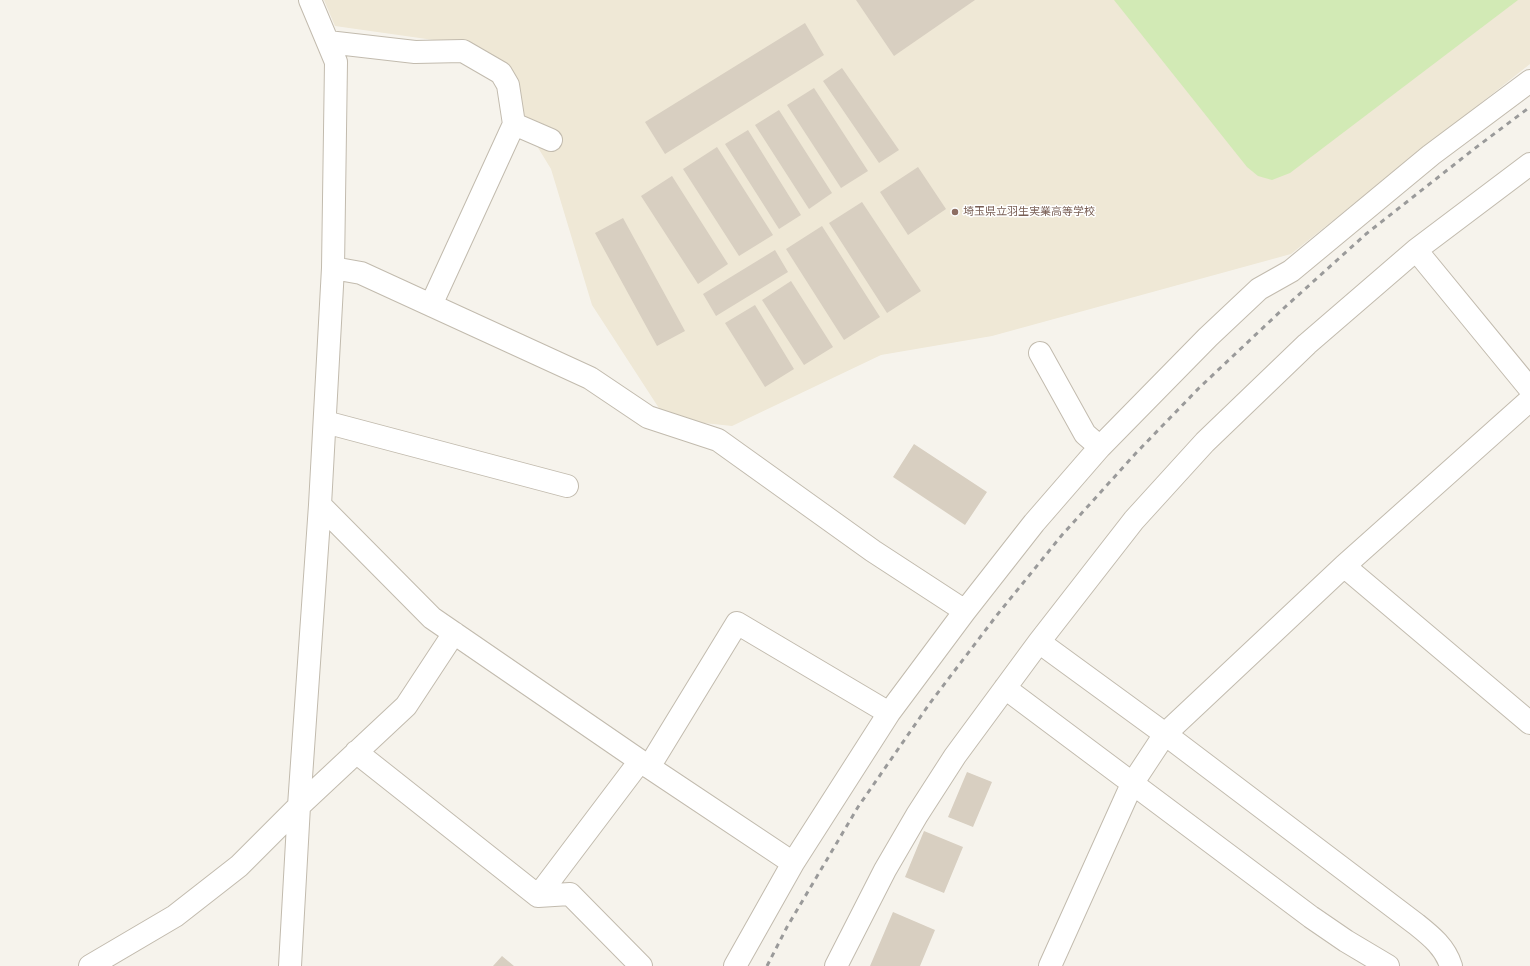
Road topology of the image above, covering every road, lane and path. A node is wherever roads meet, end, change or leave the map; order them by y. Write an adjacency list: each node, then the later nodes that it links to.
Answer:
1 (310, 0): 2 (street)
2 (328, 42): 4 (street); 8 (street)
3 (1530, 81): 14 (street)
4 (514, 124): 5 (street); 9 (street)
5 (551, 140)
6 (1530, 164): 7 (street)
7 (1416, 250): 11 (street); 20 (street)
8 (333, 268): 9 (street); 13 (street)
9 (431, 305): 18 (street)
10 (1040, 353): 14 (street)
11 (1530, 388)
12 (1530, 400): 17 (street)
13 (325, 422): 15 (street); 16 (street)
14 (1100, 447): 18 (street)
15 (567, 486)
16 (320, 505): 19 (street); 28 (street)
17 (1344, 566): 23 (street); 24 (street)
18 (965, 611): 22 (street)
19 (454, 633): 25 (street); 26 (street)
20 (1039, 642): 21 (street); 24 (street)
21 (1005, 688): 27 (street); 35 (street)
22 (890, 713): 26 (street); 29 (street)
23 (1530, 723)
24 (1165, 734): 27 (street); 38 (street)
25 (356, 752): 28 (street); 30 (street)
26 (645, 764): 29 (street); 30 (street)
27 (1132, 784): 36 (street); 37 (street)
28 (299, 806): 31 (street); 32 (street)
29 (793, 862): 34 (street)
30 (538, 896): 33 (street)
31 (90, 966)
32 (290, 966)
33 (641, 966)
34 (734, 966)
35 (836, 966)
36 (1050, 966)
37 (1388, 966)
38 (1451, 966)

